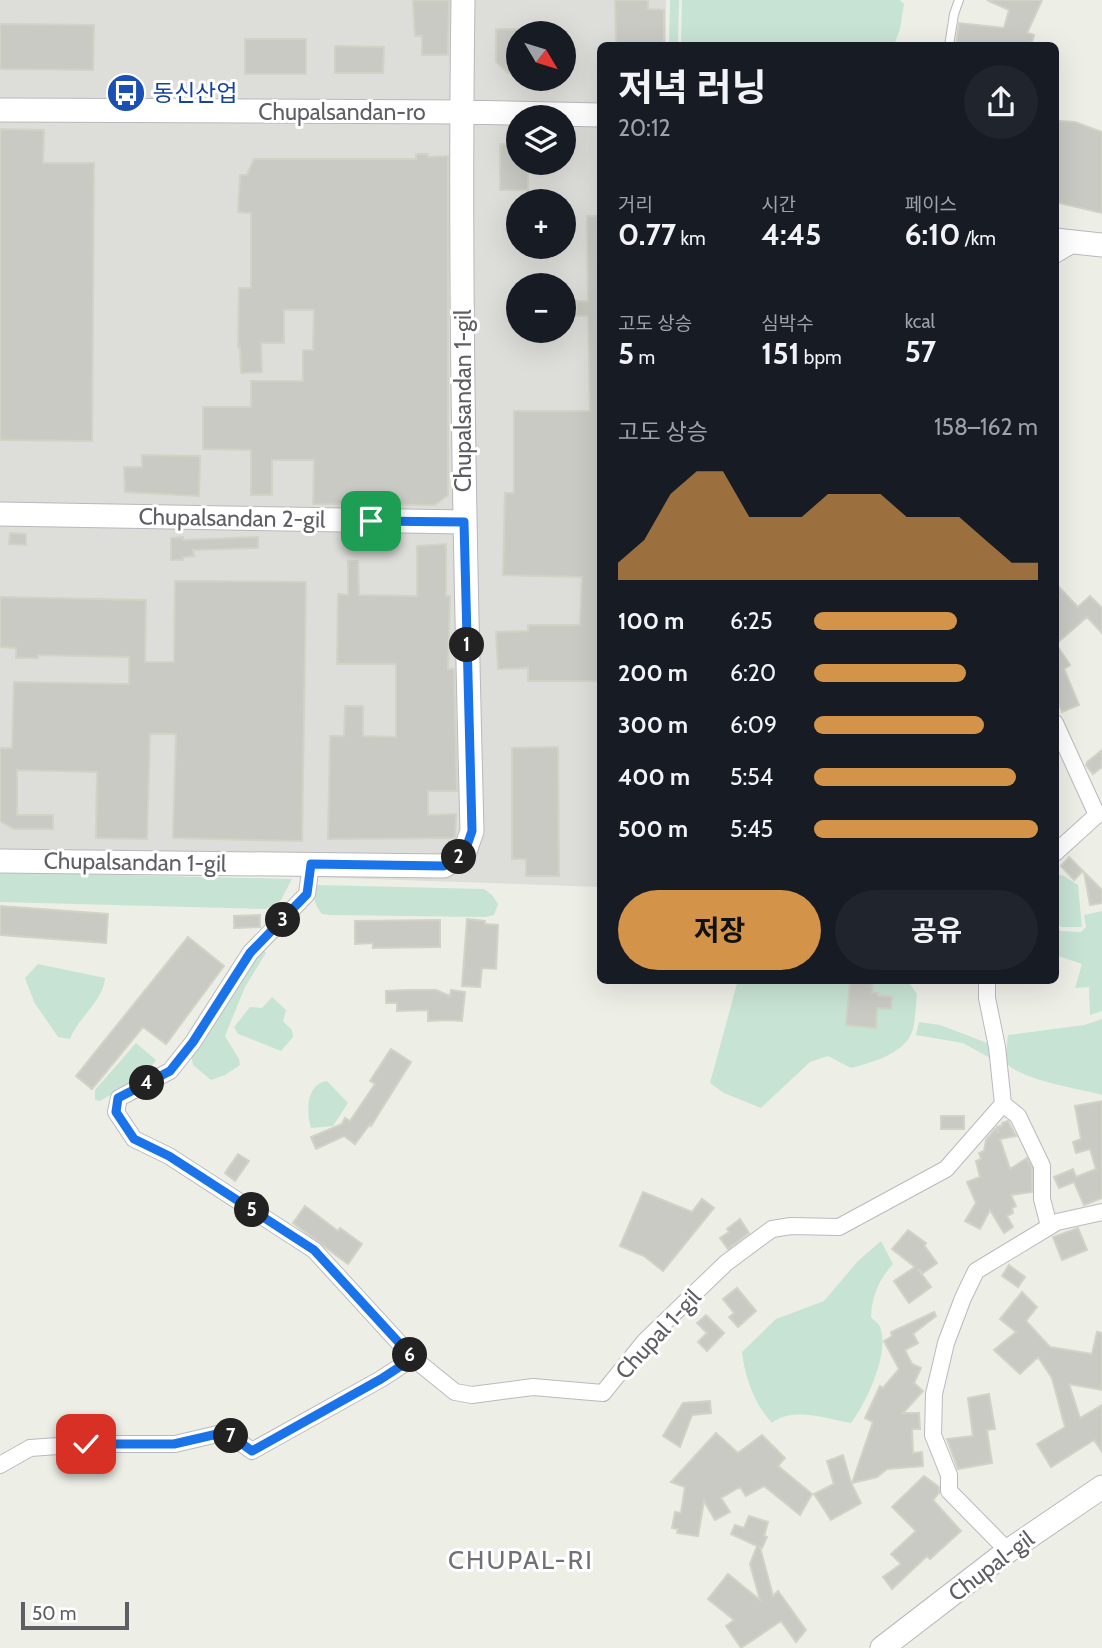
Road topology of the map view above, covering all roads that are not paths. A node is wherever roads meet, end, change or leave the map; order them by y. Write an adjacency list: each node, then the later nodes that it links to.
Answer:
1 (463, 0): 5 (street, Chupalsandan 1-gil)
2 (960, 0): 3 (lane)
3 (950, 42)
4 (0, 110): 5 (street, Chupalsandan-ro)
5 (461, 112): 6 (street, Chupalsandan-ro); 10 (street, Chupalsandan 1-gil)
6 (597, 116)
7 (1066, 241): 8 (street)
8 (1102, 245)
9 (0, 514): 10 (street, Chupalsandan 2-gil)
10 (464, 522): 15 (street, Chupalsandan 1-gil)
11 (1059, 732): 12 (street)
12 (1099, 820): 13 (street)
13 (1059, 850)
14 (0, 861): 15 (street, Chupalsandan 1-gil)
15 (311, 864): 20 (street)
16 (987, 984): 17 (street)
17 (1003, 1104): 19 (street); 20 (street, Chupal 1-gil)
18 (1102, 1212): 19 (street)
19 (1049, 1226): 23 (street)
20 (413, 1358): 21 (street)
21 (0, 1465)
22 (1102, 1487): 23 (street, Chupal-gil)
23 (1008, 1551): 24 (street, Chupal-gil)
24 (882, 1648)

